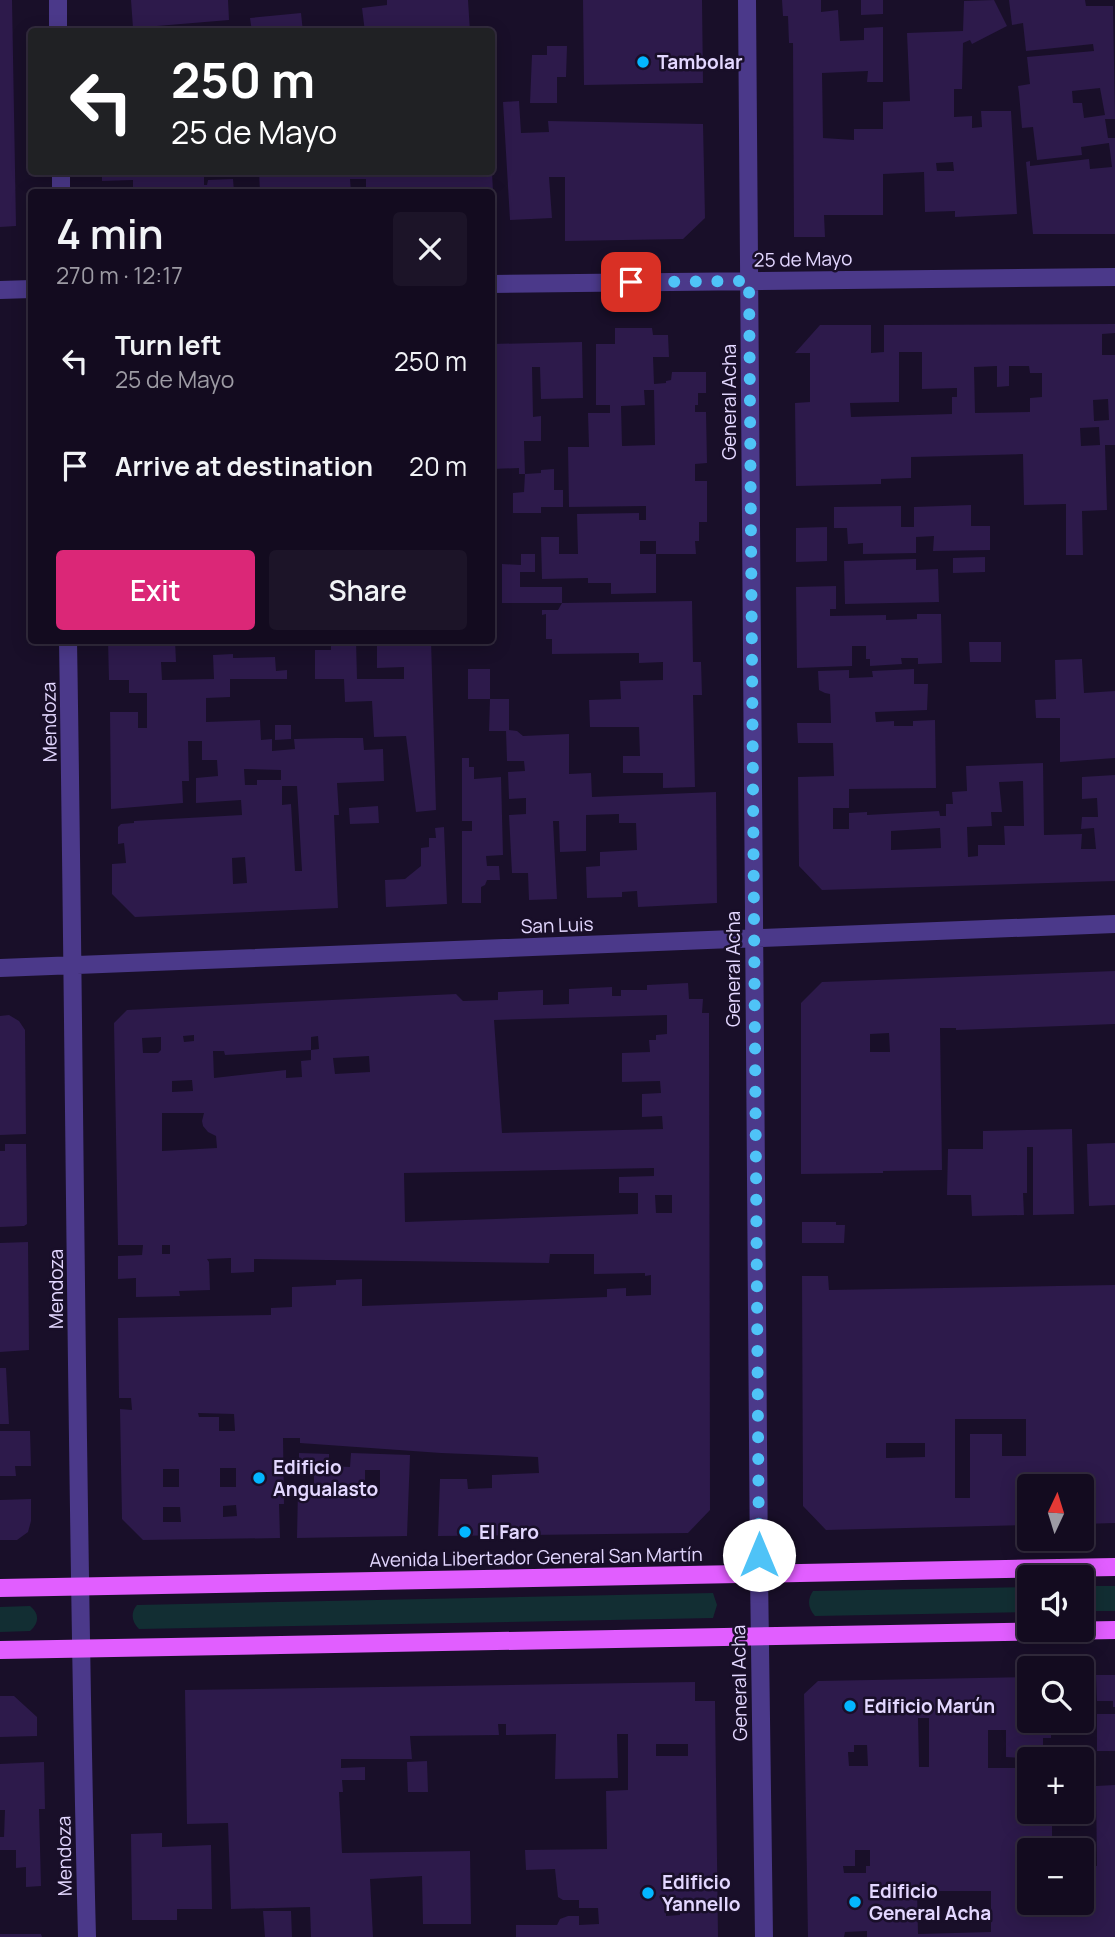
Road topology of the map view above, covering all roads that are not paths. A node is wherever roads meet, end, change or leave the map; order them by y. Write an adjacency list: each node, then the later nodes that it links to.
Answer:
1 (58, 0): 3 (street)
2 (747, 0): 5 (street, General Acha)
3 (58, 28)
4 (1115, 277): 5 (street, 25 de Mayo)
5 (749, 281): 6 (street, 25 de Mayo); 11 (street, General Acha)
6 (495, 284)
7 (28, 289): 8 (street)
8 (0, 290)
9 (68, 644): 12 (street, Mendoza)
10 (1115, 924): 11 (street, San Luis)
11 (754, 939): 12 (street, San Luis); 15 (street, General Acha)
12 (74, 965): 13 (street, San Luis); 16 (street, Mendoza)
13 (0, 968)
14 (1115, 1567): 15 (main road, Avenida Libertador General San Martín)
15 (759, 1573): 16 (main road, Avenida Libertador General San Martín); 19 (street, General Acha)
16 (79, 1586): 17 (main road, Avenida Libertador General San Martín); 20 (street, Mendoza)
17 (0, 1588)
18 (1115, 1630): 19 (main road)
19 (760, 1637): 20 (main road); 23 (street, General Acha)
20 (80, 1649): 21 (main road); 22 (street, Mendoza)
21 (0, 1650)
22 (87, 1937)
23 (764, 1937)

